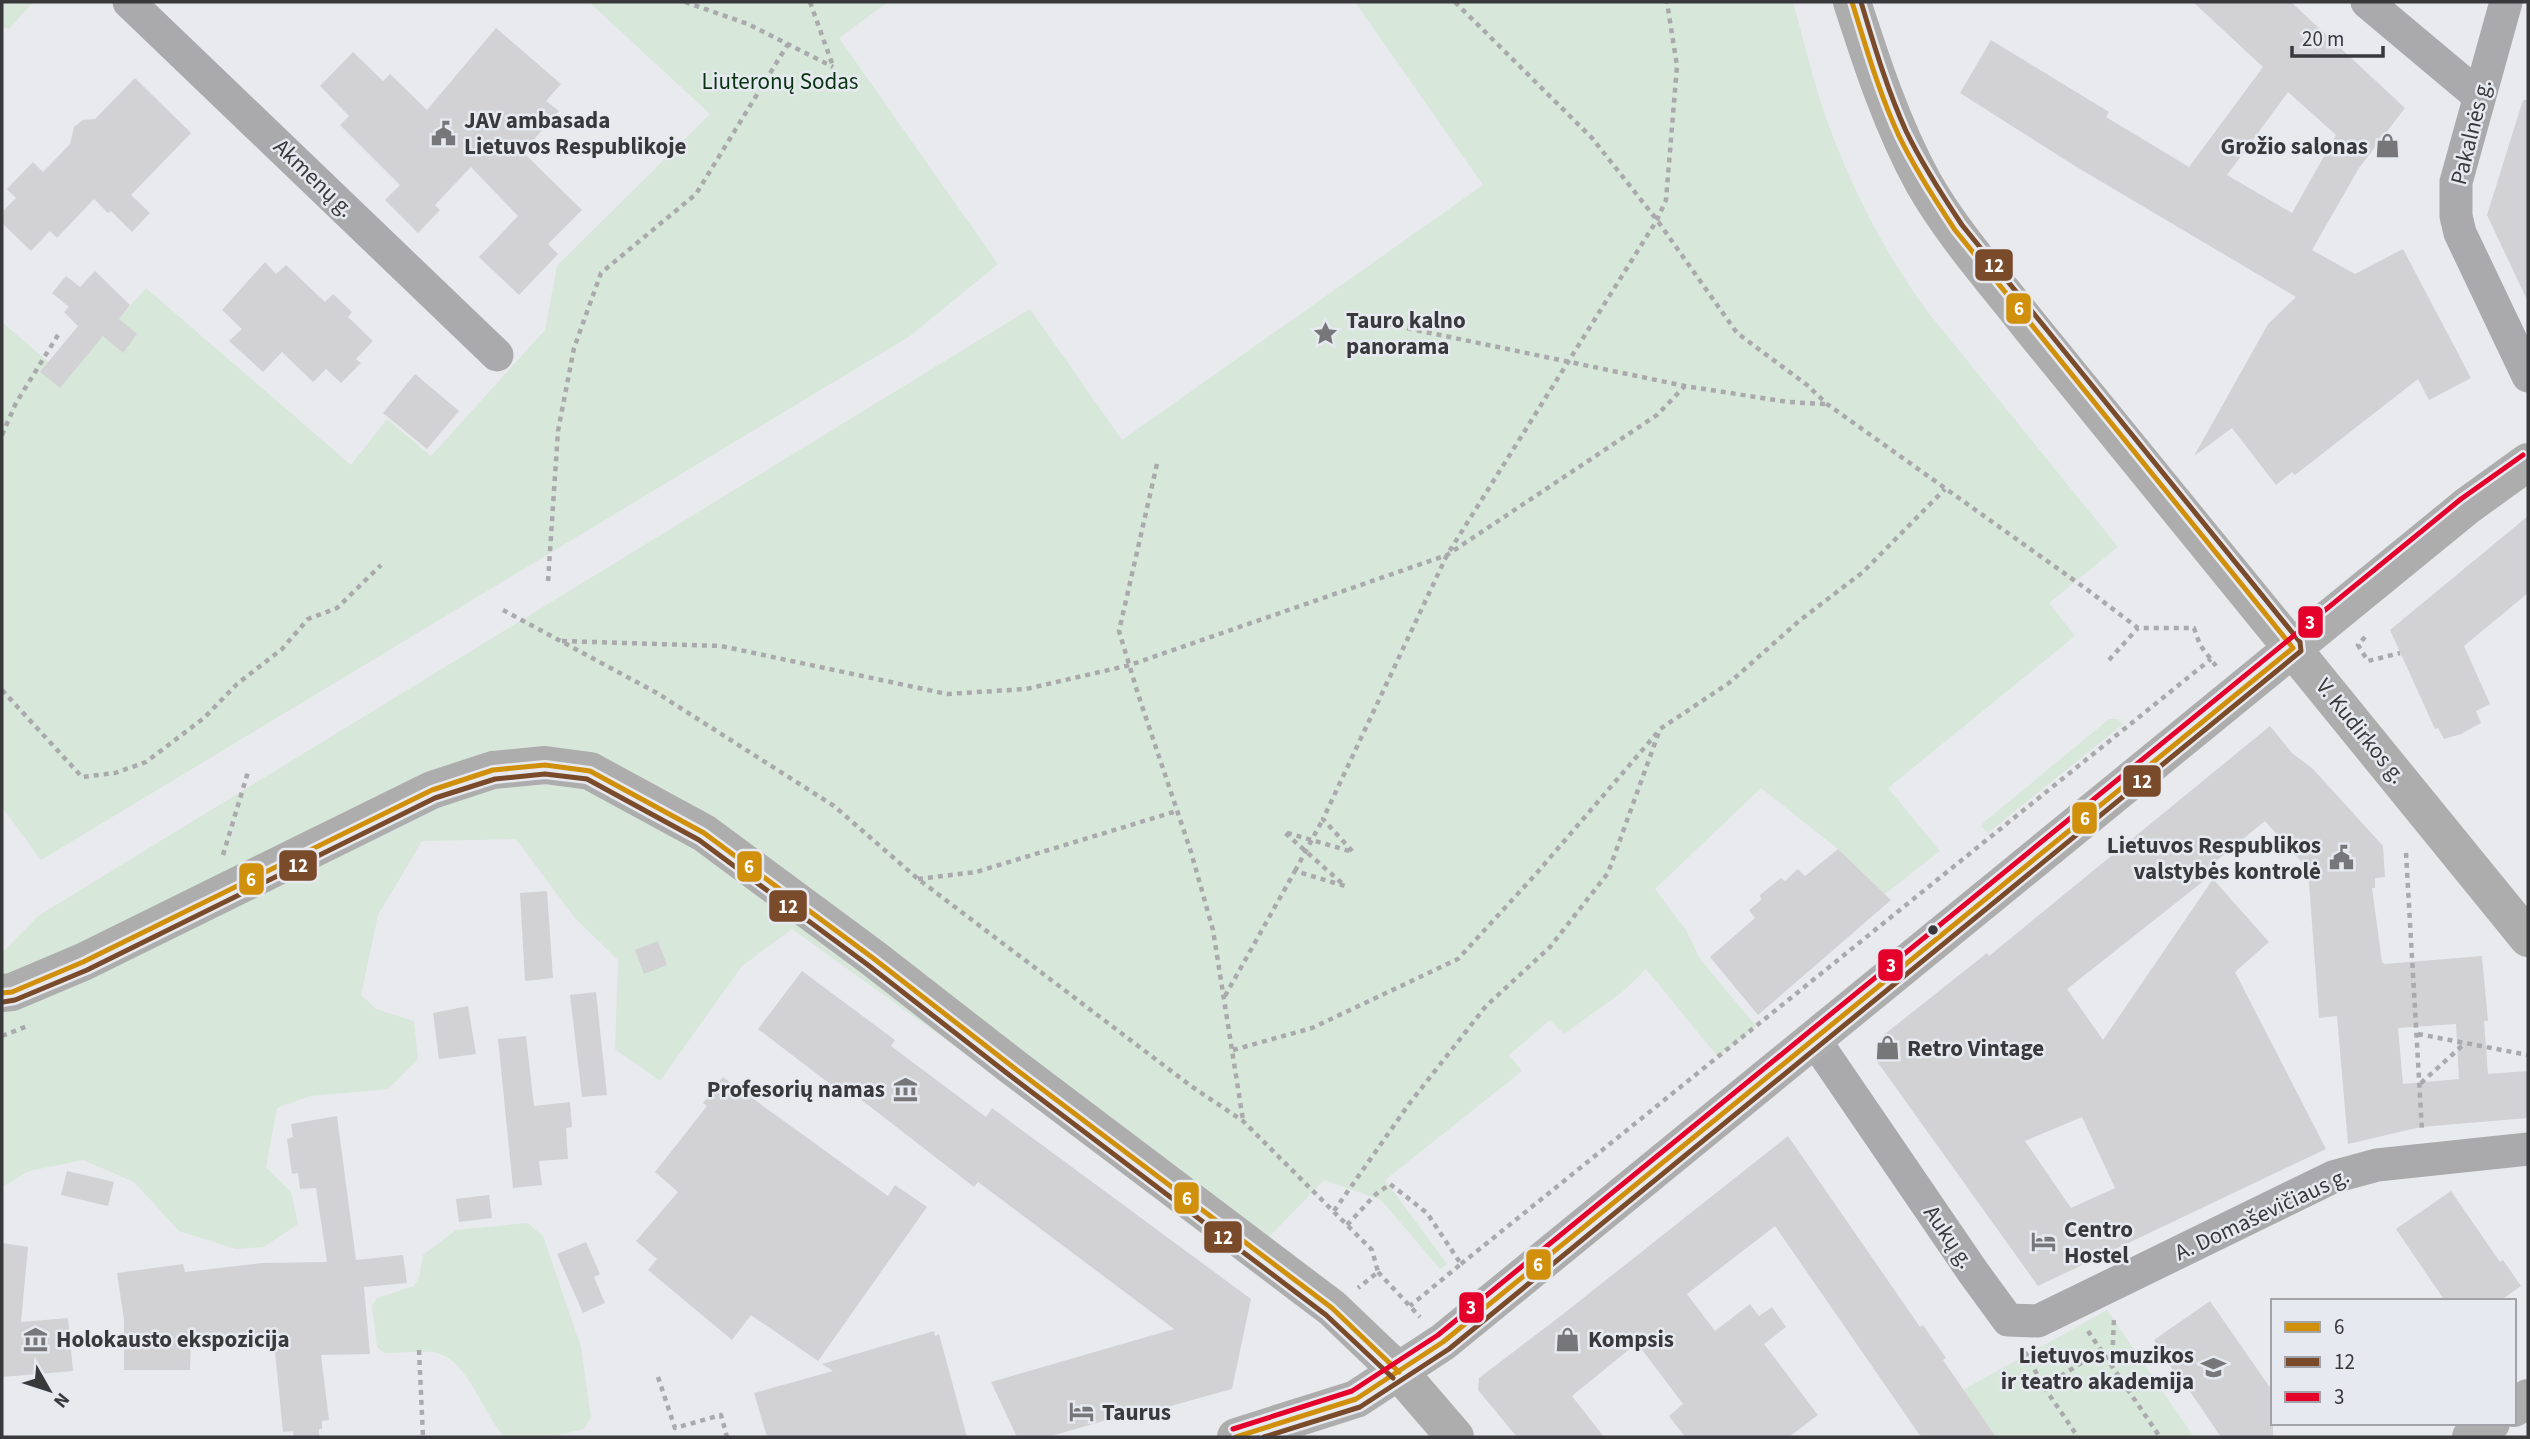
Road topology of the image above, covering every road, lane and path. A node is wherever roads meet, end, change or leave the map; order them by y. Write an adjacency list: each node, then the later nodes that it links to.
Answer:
1 (129, 2): 14 (street, Akmenų g.)
2 (685, 2): 9 (path)
3 (810, 2): 9 (path)
4 (1667, 2): 11 (path)
5 (1852, 2): 30 (main road, V. Kudirkos g.)
6 (2367, 2): 10 (street)
7 (2506, 2): 10 (street, Pakalnės g.)
8 (1459, 3): 11 (path)
9 (788, 44): 25 (path)
10 (2479, 96): 16 (street, Pakalnės g.)
11 (1657, 220): 15 (path); 18 (path)
12 (1368, 320): 15 (path)
13 (58, 335): 19 (path)
14 (497, 355)
15 (1567, 361): 17 (path); 23 (path)
16 (2528, 376)
17 (1685, 386): 18 (path); 23 (path)
18 (1827, 404): 22 (path)
19 (2, 435)
20 (1157, 464): 34 (path)
21 (2527, 467): 30 (main road)
22 (1945, 489): 27 (path); 37 (path)
23 (1447, 555): 34 (path); 41 (path)
24 (381, 565): 36 (path)
25 (548, 581)
26 (503, 610): 29 (path)
27 (2138, 628): 32 (path); 33 (path)
28 (2370, 630): 31 (path)
29 (562, 641): 34 (path); 46 (path)
30 (2293, 648): 47 (main road, V. Kudirkos g.); 51 (main road)
31 (2400, 653)
32 (2211, 659): 35 (path); 61 (path)
33 (2109, 660)
34 (1129, 665): 40 (path)
35 (2217, 667)
36 (2, 690)
37 (1660, 729): 53 (path); 59 (path)
38 (248, 772): 39 (path)
39 (237, 805)
40 (1177, 811): 46 (path); 49 (path)
41 (1323, 819): 42 (path); 42 (path)
42 (1312, 840): 43 (path); 43 (path)
43 (1306, 851): 45 (path); 45 (path)
44 (2406, 853): 50 (path)
45 (1294, 871): 49 (path)
46 (918, 879): 56 (path)
47 (2528, 937)
48 (2, 993): 66 (main road)
49 (1225, 996): 53 (path)
50 (2418, 1034): 52 (path); 55 (path)
51 (1814, 1039): 67 (street, Aukų g.); 68 (main road)
52 (2464, 1043): 54 (path); 55 (path)
53 (1233, 1050): 56 (path)
54 (2528, 1055)
55 (2421, 1083): 58 (path)
56 (1243, 1121): 59 (path)
57 (2528, 1149): 58 (street, A. Domaševičiaus g.)
58 (2423, 1160): 63 (street, A. Domaševičiaus g.)
59 (1334, 1211): 60 (path)
60 (1347, 1225): 61 (path); 62 (path)
61 (1461, 1264): 64 (path)
62 (1378, 1272): 64 (path); 66 (path)
63 (2116, 1283): 65 (street, A. Domaševičiaus g.); 71 (path)
64 (1410, 1306): 68 (path)
65 (2071, 1306): 67 (street, A. Domaševičiaus g.); 70 (path)
66 (1332, 1308): 72 (main road)
67 (2008, 1320): 74 (path)
68 (1444, 1342): 72 (main road)
69 (419, 1350): 76 (path)
70 (2101, 1350): 71 (path); 74 (path)
71 (2112, 1366): 81 (path)
72 (1399, 1372): 78 (main road); 79 (main road)
73 (658, 1377): 77 (path)
74 (2044, 1387): 80 (path)
75 (2488, 1425): 82 (main road)
76 (423, 1437)
77 (727, 1437)
78 (1236, 1437)
79 (1455, 1437)
80 (2078, 1437)
81 (2160, 1437)
82 (2471, 1437)

